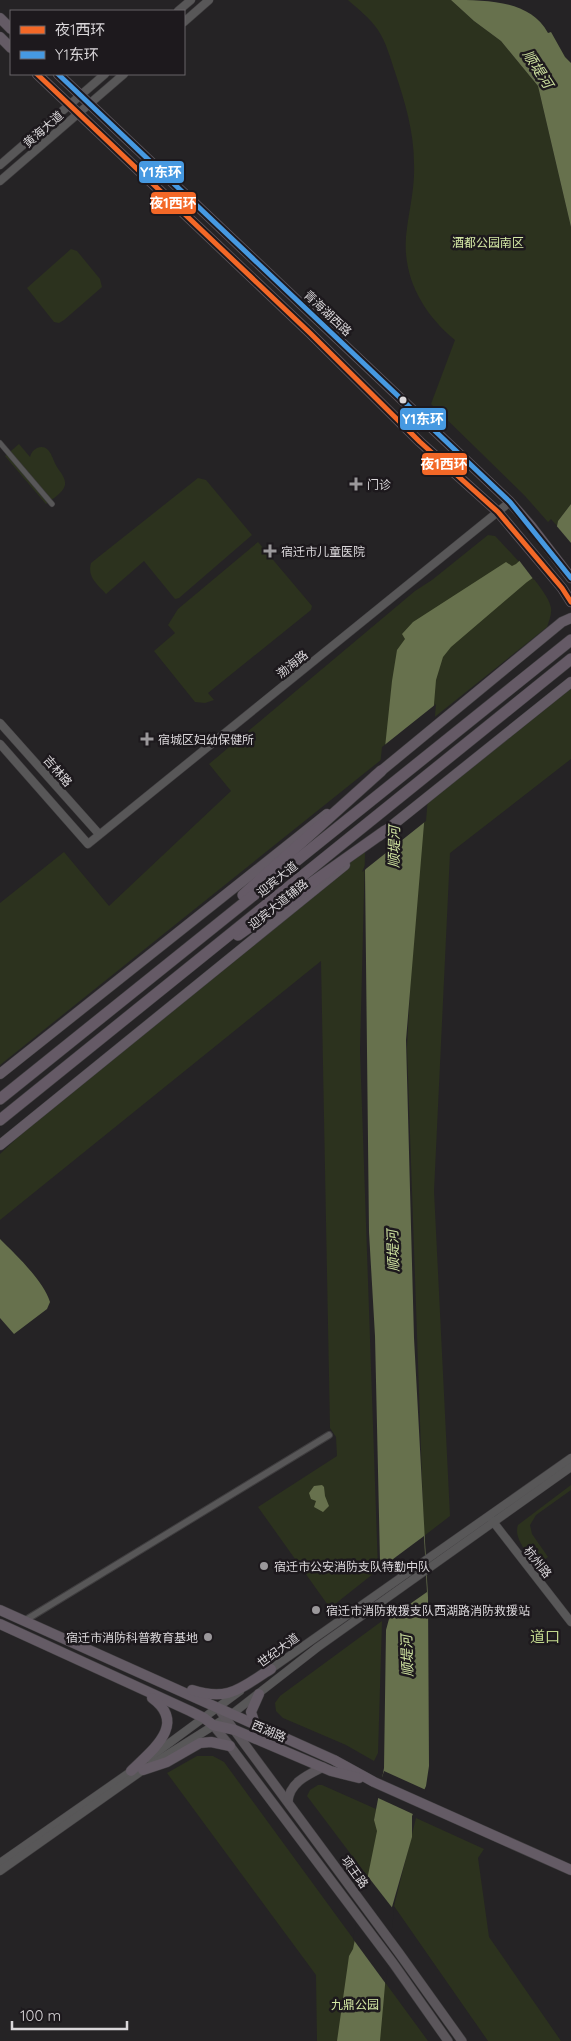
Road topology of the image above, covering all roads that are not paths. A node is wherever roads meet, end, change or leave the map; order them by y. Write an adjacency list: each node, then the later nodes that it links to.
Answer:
1 (191, 0): 3 (street)
2 (209, 0): 5 (street)
3 (179, 10)
4 (0, 18): 6 (main road)
5 (185, 21)
6 (10, 28)
7 (0, 37): 8 (main road)
8 (10, 47)
9 (38, 75): 15 (main road)
10 (59, 75): 13 (main road, 青海湖西路)
11 (104, 75): 13 (street, 黄海大道)
12 (123, 75): 14 (street, 黄海大道)
13 (80, 95): 14 (main road, 青海湖西路); 15 (street, 黄海大道)
14 (89, 104): 16 (street, 黄海大道); 20 (main road, 青海湖西路)
15 (69, 105): 16 (main road); 17 (street, 黄海大道)
16 (78, 114): 18 (street, 黄海大道); 22 (main road)
17 (0, 165)
18 (0, 181)
19 (0, 443): 21 (street)
20 (510, 502): 22 (street, 渤海路); 23 (main road, 青海湖西路)
21 (52, 504)
22 (498, 512): 24 (main road); 33 (street, 渤海路)
23 (569, 575)
24 (571, 602)
25 (571, 618): 31 (main road)
26 (571, 640): 37 (highway, 迎宾大道)
27 (571, 659): 36 (highway, 迎宾大道)
28 (571, 682): 32 (main road)
29 (0, 723): 33 (street, 吉林路)
30 (0, 744): 34 (street, 吉林路)
31 (381, 771): 37 (highway); 40 (main road)
32 (385, 830): 35 (highway)
33 (98, 834): 34 (street, 渤海路)
34 (88, 844)
35 (359, 851): 36 (highway); 45 (main road, 迎宾大道辅路)
36 (196, 961): 39 (highway, 迎宾大道)
37 (99, 1020): 38 (highway, 迎宾大道)
38 (84, 1032): 41 (highway); 42 (highway, 迎宾大道)
39 (73, 1061): 43 (highway, 迎宾大道); 44 (highway)
40 (0, 1074)
41 (0, 1090)
42 (0, 1099)
43 (0, 1120)
44 (0, 1130)
45 (0, 1145)
46 (329, 1434): 52 (street)
47 (571, 1458): 49 (street, 世纪大道)
48 (571, 1467): 49 (street, 世纪大道)
49 (490, 1518): 50 (street, 世纪大道); 53 (street, 杭州路)
50 (429, 1562): 56 (street, 世纪大道); 58 (street, 世纪大道)
51 (0, 1610): 52 (main road, 西湖路)
52 (24, 1621): 55 (main road, 西湖路)
53 (571, 1622)
54 (0, 1624): 57 (main road, 西湖路)
55 (122, 1665): 56 (main road); 59 (main road, 西湖路)
56 (271, 1669): 59 (street, 世纪大道)
57 (111, 1675): 61 (main road, 西湖路); 68 (main road)
58 (259, 1694): 60 (street, 世纪大道); 62 (main road)
59 (218, 1708): 60 (main road, 西湖路); 61 (street, 世纪大道)
60 (229, 1716): 62 (main road, 西湖路); 63 (street, 世纪大道); 64 (main road, 项王路)
61 (204, 1718): 63 (main road, 西湖路); 68 (street, 世纪大道)
62 (255, 1724): 69 (main road, 西湖路)
63 (213, 1725): 64 (main road, 西湖路); 65 (main road, 项王路); 67 (street, 世纪大道)
64 (235, 1730): 66 (main road, 西湖路); 70 (main road, 项王路)
65 (230, 1746): 67 (main road); 74 (main road, 项王路)
66 (322, 1767): 69 (main road, 西湖路); 70 (main road)
67 (143, 1770): 73 (street, 世纪大道)
68 (132, 1771): 71 (street, 世纪大道)
69 (374, 1782): 72 (main road)
70 (288, 1802): 75 (main road, 项王路)
71 (0, 1863)
72 (571, 1870)
73 (0, 1871)
74 (448, 2041)
75 (462, 2041)

